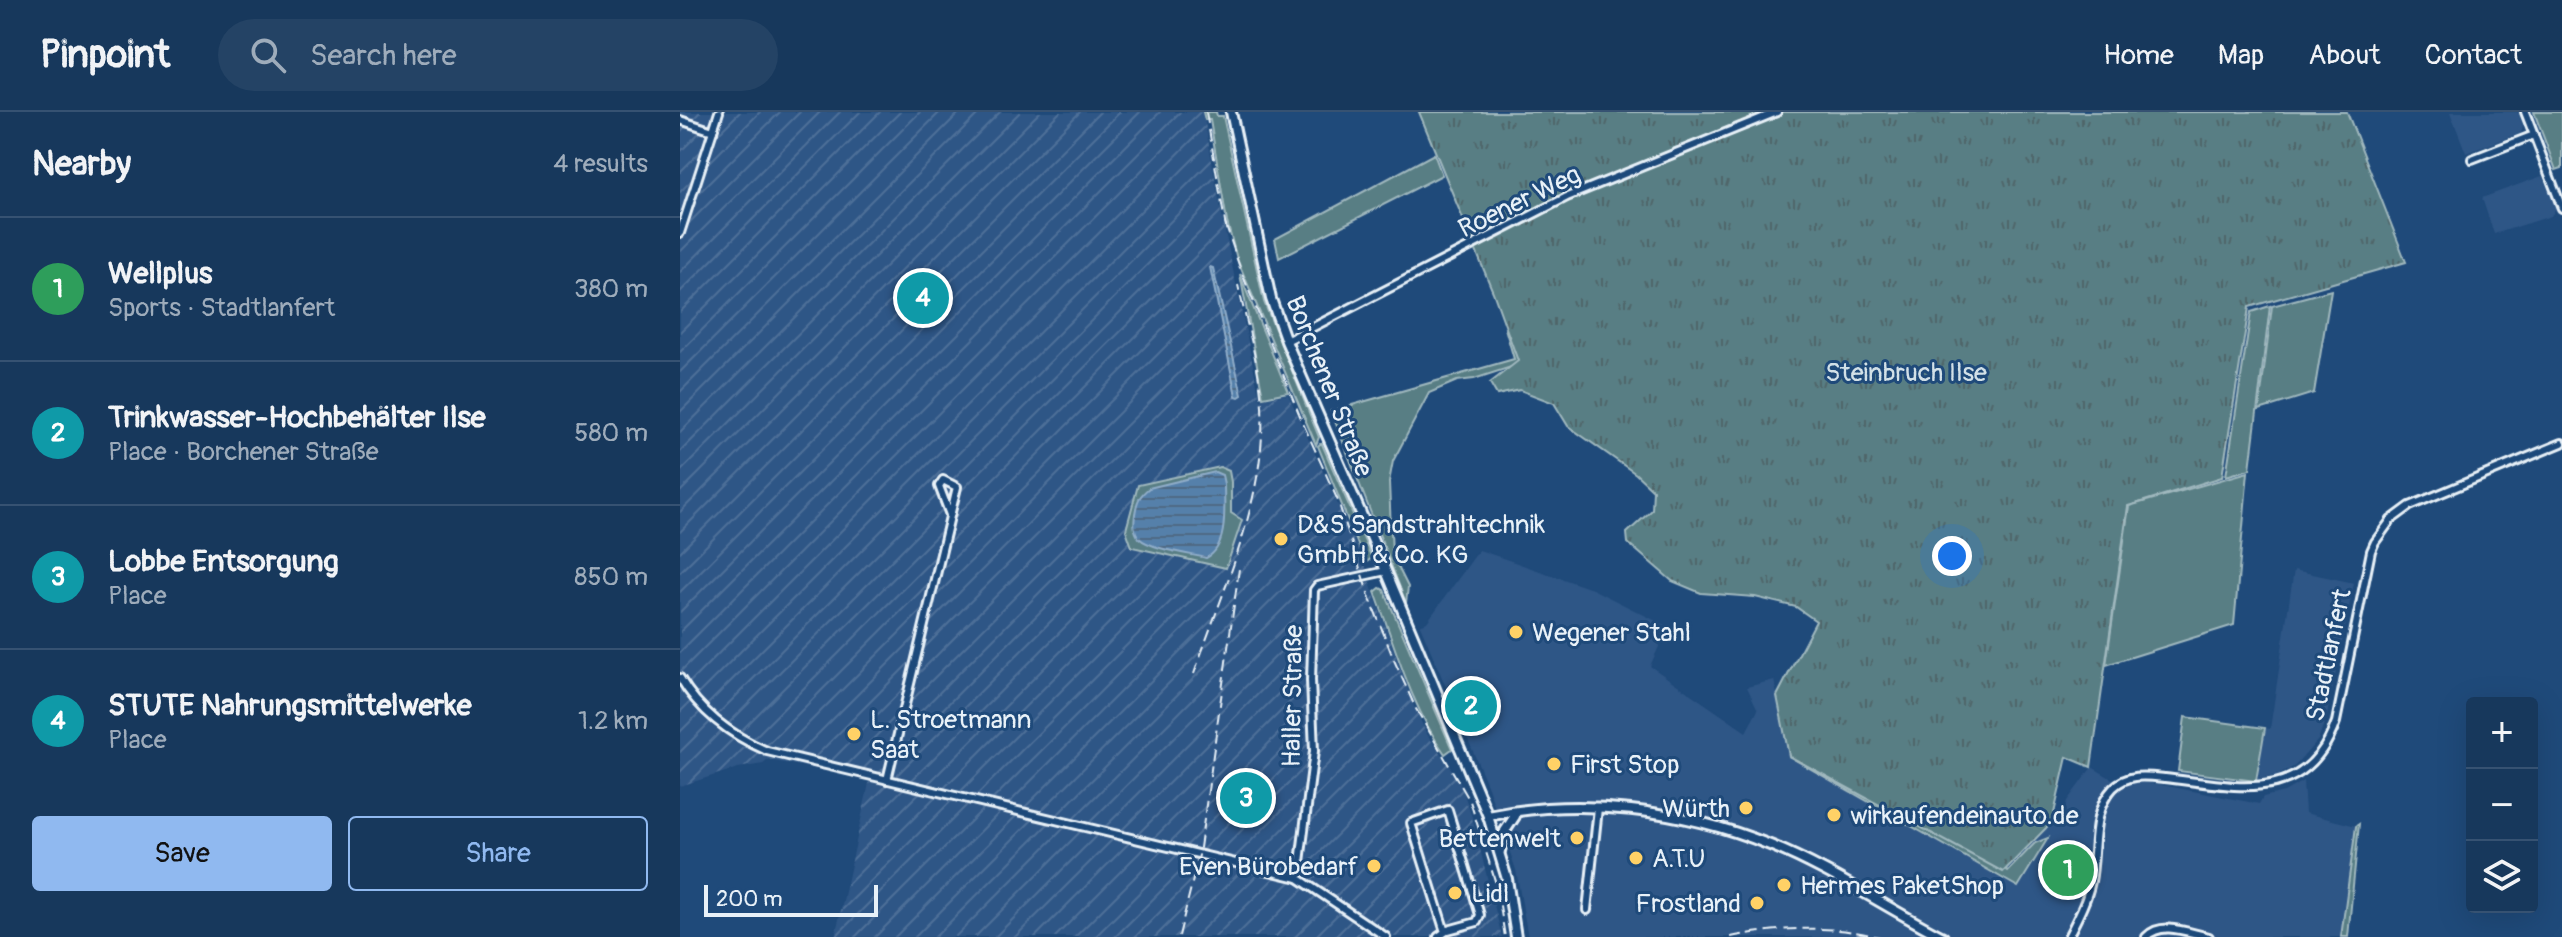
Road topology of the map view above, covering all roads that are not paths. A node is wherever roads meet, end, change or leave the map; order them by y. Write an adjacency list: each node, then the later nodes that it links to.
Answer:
1 (719, 112): 6 (street)
2 (1231, 112): 11 (main road, Borchener Straße)
3 (1777, 112): 11 (street, Roener Weg)
4 (2525, 112): 7 (street)
5 (680, 120): 6 (street)
6 (713, 131): 10 (street)
7 (2534, 135): 8 (street); 9 (street)
8 (2472, 159)
9 (2562, 208)
10 (680, 233)
11 (1286, 341): 14 (main road, Borchener Straße)
12 (2562, 443): 29 (street, Stadtlanfert)
13 (950, 515): 13 (street); 16 (street)
14 (1386, 571): 20 (main road, Borchener Straße); 22 (street, Haller Straße)
15 (680, 678): 16 (street)
16 (887, 780): 22 (street)
17 (1598, 808): 18 (main road); 23 (street); 28 (main road)
18 (1526, 810): 19 (main road); 20 (main road)
19 (1515, 816): 20 (main road); 21 (main road)
20 (1489, 820): 21 (main road, Borchener Straße)
21 (1500, 852): 27 (main road, Borchener Straße)
22 (1298, 878): 25 (street)
23 (1587, 910)
24 (1445, 932): 24 (street); 26 (street)
25 (1386, 937)
26 (1438, 937)
27 (1516, 937)
28 (1943, 937)
29 (2068, 937)
30 (2146, 937): 31 (street)
31 (2209, 937)

